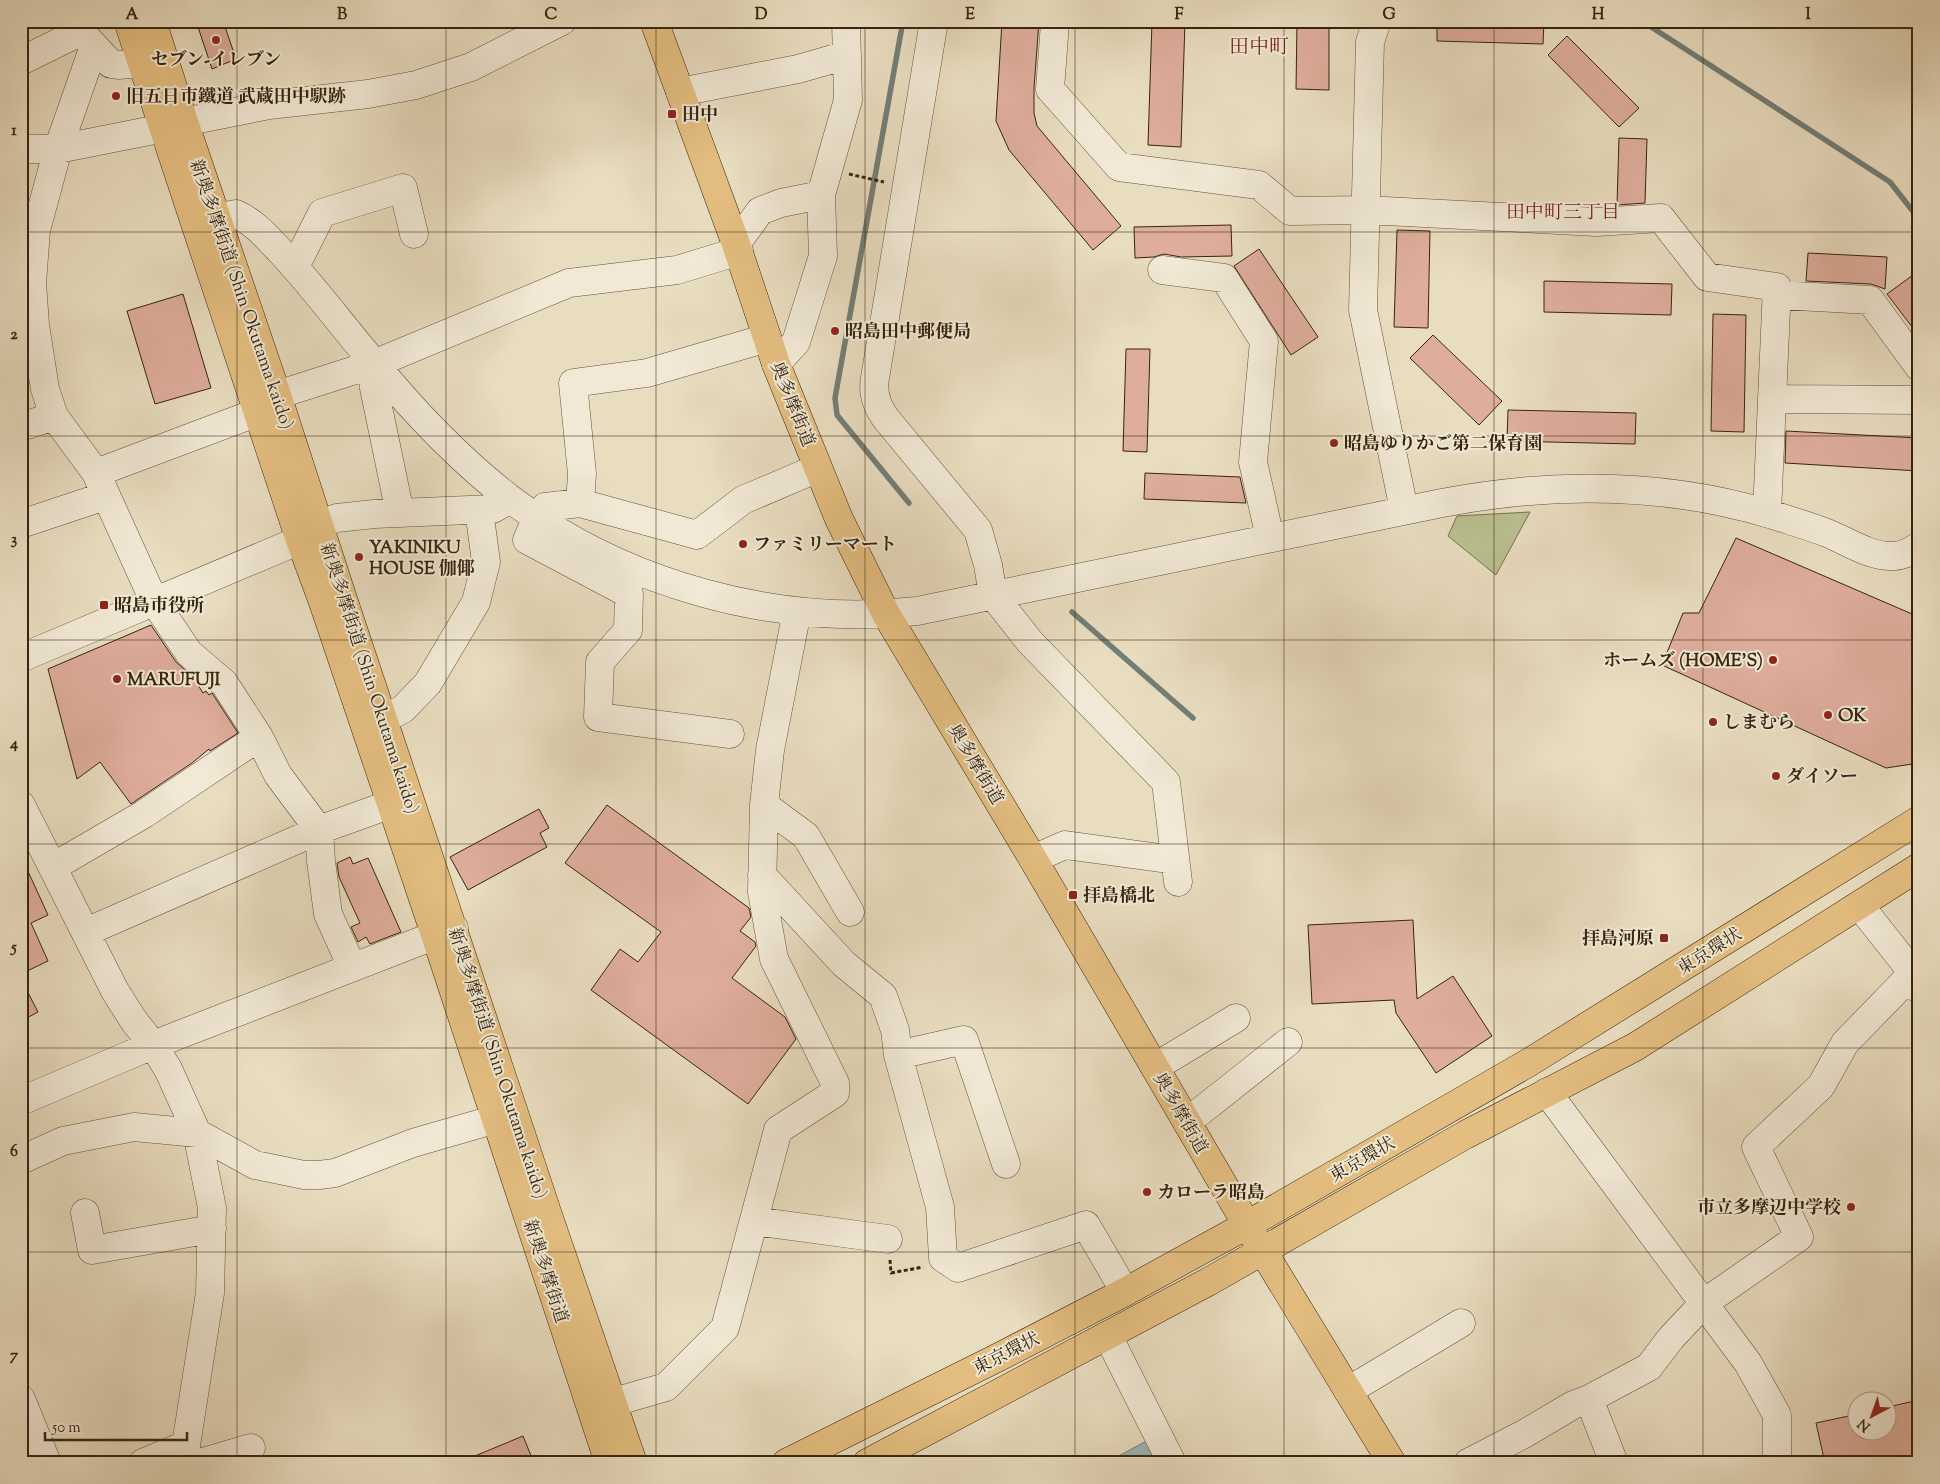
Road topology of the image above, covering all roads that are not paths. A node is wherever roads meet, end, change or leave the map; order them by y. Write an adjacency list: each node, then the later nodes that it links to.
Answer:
1 (128, 21): 12 (main road, 新奥多摩街道 (Shin Okutama kaido))
2 (152, 21): 14 (main road, 新奥多摩街道 (Shin Okutama kaido))
3 (562, 21): 14 (street)
4 (654, 21): 13 (main road, 奥多摩街道)
5 (846, 21): 10 (street)
6 (934, 21): 47 (street)
7 (1058, 21): 18 (street)
8 (1378, 21): 18 (street)
9 (82, 33): 11 (street); 12 (street); 16 (street)
10 (847, 55): 13 (street); 17 (street)
11 (21, 61)
12 (142, 63): 14 (main road, 新奥多摩街道 (Shin Okutama kaido))
13 (680, 92): 21 (main road, 奥多摩街道)
14 (174, 125): 16 (street); 19 (main road, 新奥多摩街道 (Shin Okutama kaido)); 31 (main road, 新奥多摩街道 (Shin Okutama kaido))
15 (21, 149): 16 (street)
16 (58, 149): 32 (street)
17 (821, 195): 21 (street); 27 (street)
18 (1365, 210): 24 (street); 39 (street)
19 (216, 218): 22 (street); 31 (main road, 新奥多摩街道 (Shin Okutama kaido))
20 (414, 234): 22 (street)
21 (737, 247): 25 (main road, 奥多摩街道); 26 (street)
22 (295, 267): 26 (street)
23 (1162, 270): 45 (street)
24 (1776, 295): 28 (street); 29 (street)
25 (767, 338): 27 (main road, 奥多摩街道); 37 (street)
26 (374, 364): 31 (street); 36 (street); 40 (street)
27 (776, 364): 34 (main road, 奥多摩街道)
28 (1919, 367)
29 (1772, 399): 30 (street); 41 (street)
30 (1919, 400)
31 (268, 403): 35 (street); 44 (main road, 新奥多摩街道 (Shin Okutama kaido))
32 (54, 416): 33 (street); 35 (street)
33 (21, 427)
34 (818, 468): 37 (street); 50 (main road, 奥多摩街道)
35 (100, 485): 43 (street); 48 (street)
36 (510, 499): 38 (street); 42 (street)
37 (580, 503): 42 (street)
38 (479, 510): 40 (street); 52 (street)
39 (1404, 510): 41 (street); 45 (street)
40 (400, 513): 44 (street)
41 (1767, 513): 46 (street)
42 (537, 516): 49 (street); 53 (street)
43 (21, 524)
44 (309, 532): 48 (street); 52 (main road, 新奥多摩街道 (Shin Okutama kaido)); 55 (main road, 新奥多摩街道)
45 (1270, 538): 47 (street)
46 (1919, 546)
47 (994, 596): 50 (street); 60 (street)
48 (154, 601): 51 (street); 54 (street)
49 (797, 611): 50 (street); 57 (street)
50 (886, 614): 60 (main road, 奥多摩街道)
51 (21, 658)
52 (384, 719): 66 (main road, 新奥多摩街道 (Shin Okutama kaido))
53 (730, 734)
54 (258, 737): 59 (street); 62 (street)
55 (391, 804): 59 (street); 66 (main road, 新奥多摩街道)
56 (21, 805): 62 (street)
57 (764, 805): 63 (street); 65 (street)
58 (1919, 820): 84 (main road, 東京環状)
59 (319, 830): 67 (street); 68 (street)
60 (1034, 859): 74 (main road, 奥多摩街道)
61 (1919, 867): 64 (main road, 東京環状)
62 (53, 868): 67 (street)
63 (762, 874): 73 (street); 83 (street)
64 (1860, 906): 69 (street); 75 (main road, 東京環状)
65 (850, 912)
66 (444, 931): 68 (street); 77 (main road, 新奥多摩街道); 91 (main road, 新奥多摩街道 (Shin Okutama kaido))
67 (86, 932): 72 (street)
68 (352, 967): 72 (street)
69 (1916, 981): 89 (street)
70 (1236, 1018): 74 (street)
71 (1288, 1042): 78 (street)
72 (153, 1045): 76 (street); 79 (street)
73 (898, 1055): 81 (street); 88 (street)
74 (1154, 1067): 78 (main road, 奥多摩街道)
75 (1547, 1092): 87 (main road, 東京環状); 89 (street)
76 (21, 1101)
77 (496, 1119): 79 (street); 101 (main road, 新奥多摩街道)
78 (1186, 1122): 84 (main road, 奥多摩街道)
79 (197, 1133): 80 (street); 85 (street)
80 (21, 1160)
81 (1006, 1164)
82 (85, 1214): 85 (street)
83 (754, 1221): 86 (street); 96 (street)
84 (1247, 1225): 87 (main road, 奥多摩街道); 88 (main road, 東京環状)
85 (212, 1229): 98 (street)
86 (888, 1239)
87 (1264, 1251): 92 (main road, 東京環状); 93 (main road, 奥多摩街道)
88 (1125, 1292): 103 (main road, 東京環状)
89 (1704, 1303): 95 (street); 109 (street)
90 (1461, 1323): 93 (street)
91 (590, 1335): 96 (main road, 新奥多摩街道)
92 (1108, 1336): 104 (main road, 東京環状); 105 (street)
93 (1348, 1392): 106 (main road, 奥多摩街道)
94 (21, 1399): 99 (street)
95 (1589, 1399): 107 (street); 108 (street)
96 (614, 1402): 102 (main road, 新奥多摩街道)
97 (251, 1448): 98 (street)
98 (191, 1457): 100 (street)
99 (47, 1463)
100 (142, 1463)
101 (609, 1463)
102 (633, 1463)
103 (786, 1463)
104 (866, 1463)
105 (1172, 1463)
106 (1392, 1463)
107 (1468, 1463)
108 (1614, 1463)
109 (1777, 1463)

